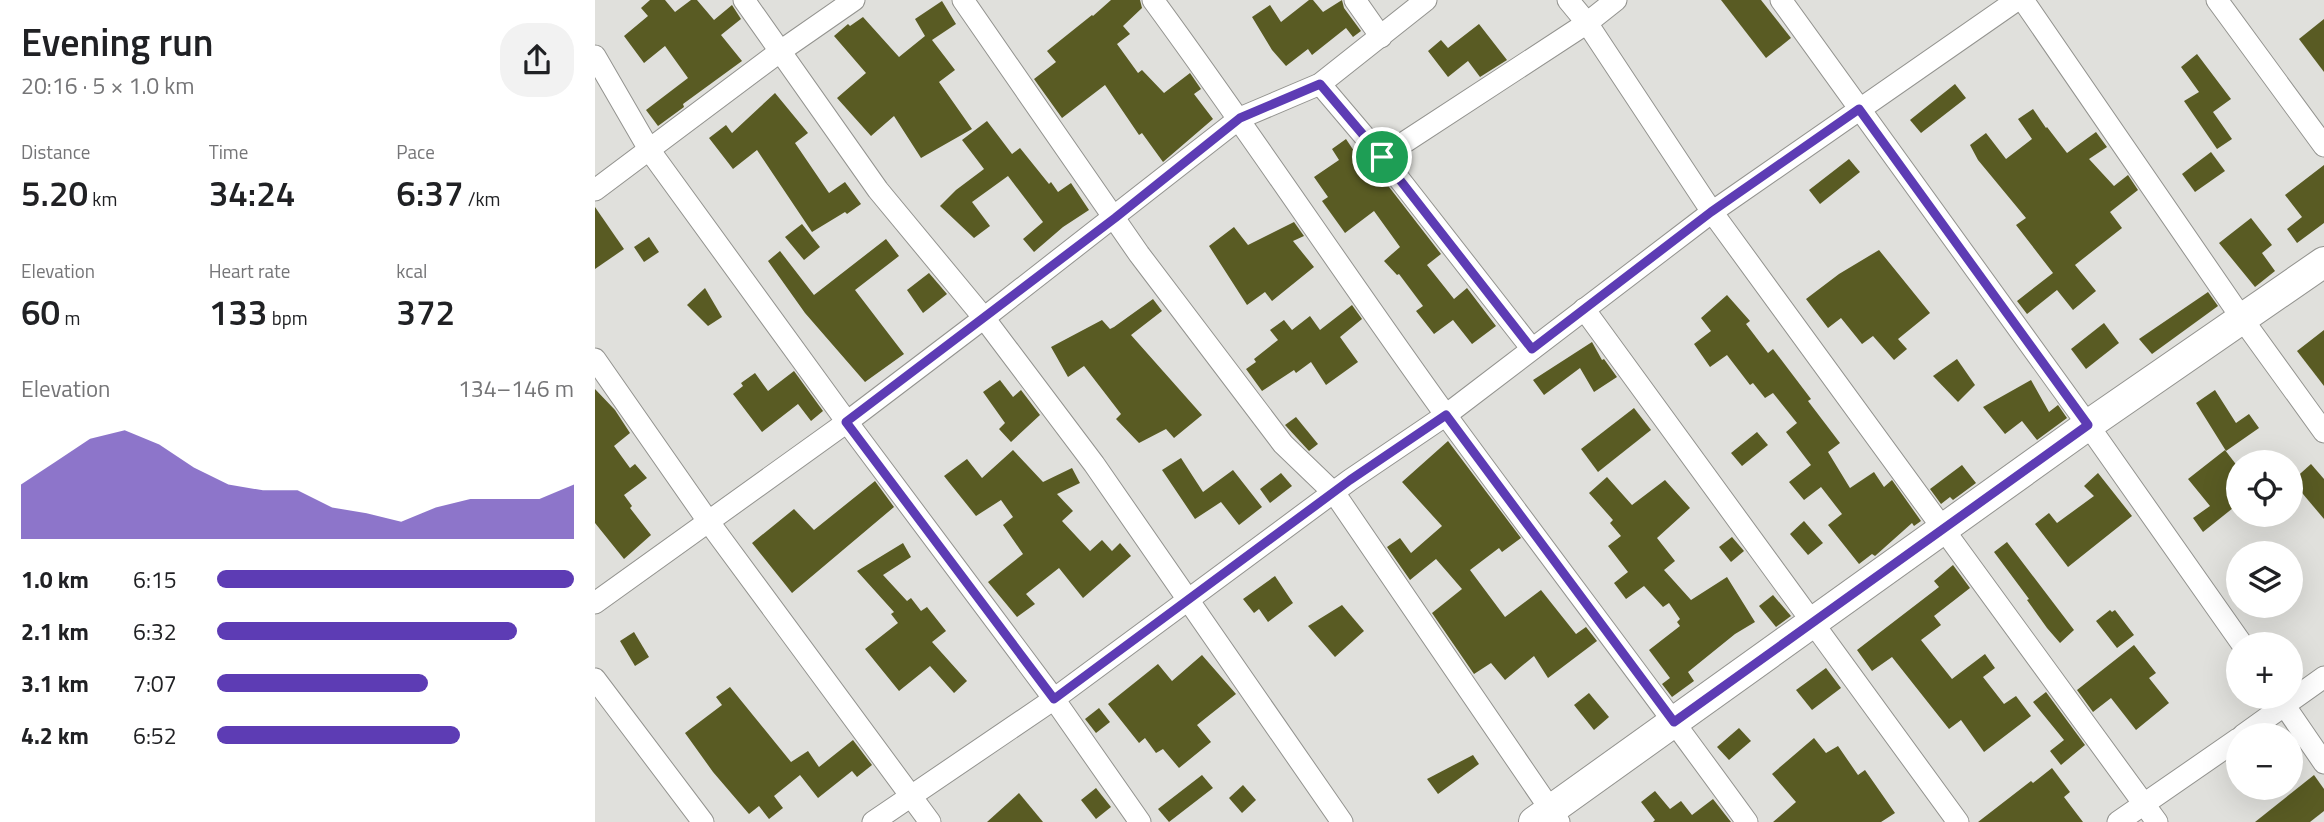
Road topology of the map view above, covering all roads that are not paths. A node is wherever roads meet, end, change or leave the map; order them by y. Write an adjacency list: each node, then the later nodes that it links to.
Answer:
1 (744, 0): 15 (street)
2 (854, 0): 15 (street)
3 (963, 0): 25 (street)
4 (1153, 0): 19 (street)
5 (1355, 0): 14 (street)
6 (1426, 0): 14 (street)
7 (1568, 0): 13 (street)
8 (1616, 0): 13 (street)
9 (1781, 0): 18 (street)
10 (2017, 0): 18 (street)
11 (2022, 0): 29 (street)
12 (2217, 0): 20 (street)
13 (1587, 23): 22 (street); 24 (street)
14 (1381, 37): 17 (street)
15 (782, 50): 21 (street); 28 (street)
16 (595, 56): 21 (street)
17 (1320, 84): 19 (street); 22 (street)
18 (1859, 109): 24 (street); 34 (street)
19 (1240, 118): 25 (street); 32 (street)
20 (2324, 146)
21 (650, 151): 23 (street); 33 (street)
22 (1382, 157): 30 (street)
23 (595, 190)
24 (1711, 212): 27 (street); 38 (street)
25 (1115, 218): 28 (street); 36 (street)
26 (2324, 262): 29 (street)
27 (1584, 309): 30 (street); 41 (street)
28 (984, 318): 33 (street); 39 (street)
29 (2243, 320): 34 (street); 35 (street)
30 (1532, 349): 32 (street)
31 (595, 359): 37 (street)
32 (1446, 415): 36 (street); 49 (street)
33 (846, 422): 37 (street); 46 (street)
34 (2088, 425): 38 (street); 42 (street)
35 (2324, 432)
36 (1335, 494): 39 (street); 55 (street)
37 (708, 521): 40 (street); 53 (street)
38 (1942, 529): 41 (street); 54 (street)
39 (1189, 600): 46 (street); 60 (street)
40 (595, 603)
41 (1812, 622): 49 (street); 62 (street)
42 (2234, 632)
43 (2324, 677): 45 (street)
44 (595, 679): 56 (street)
45 (2303, 689)
46 (1054, 699): 53 (street); 59 (street)
47 (2272, 709): 50 (street)
48 (2287, 709): 52 (street)
49 (1674, 722): 55 (street); 61 (street)
50 (2256, 723)
51 (2226, 747): 54 (street)
52 (2324, 763)
53 (911, 795): 57 (street); 58 (street)
54 (2144, 804): 63 (street); 64 (street)
55 (1548, 818)
56 (703, 822)
57 (873, 822)
58 (929, 822)
59 (1140, 822)
60 (1342, 822)
61 (1747, 822)
62 (1958, 822)
63 (2117, 822)
64 (2157, 822)

